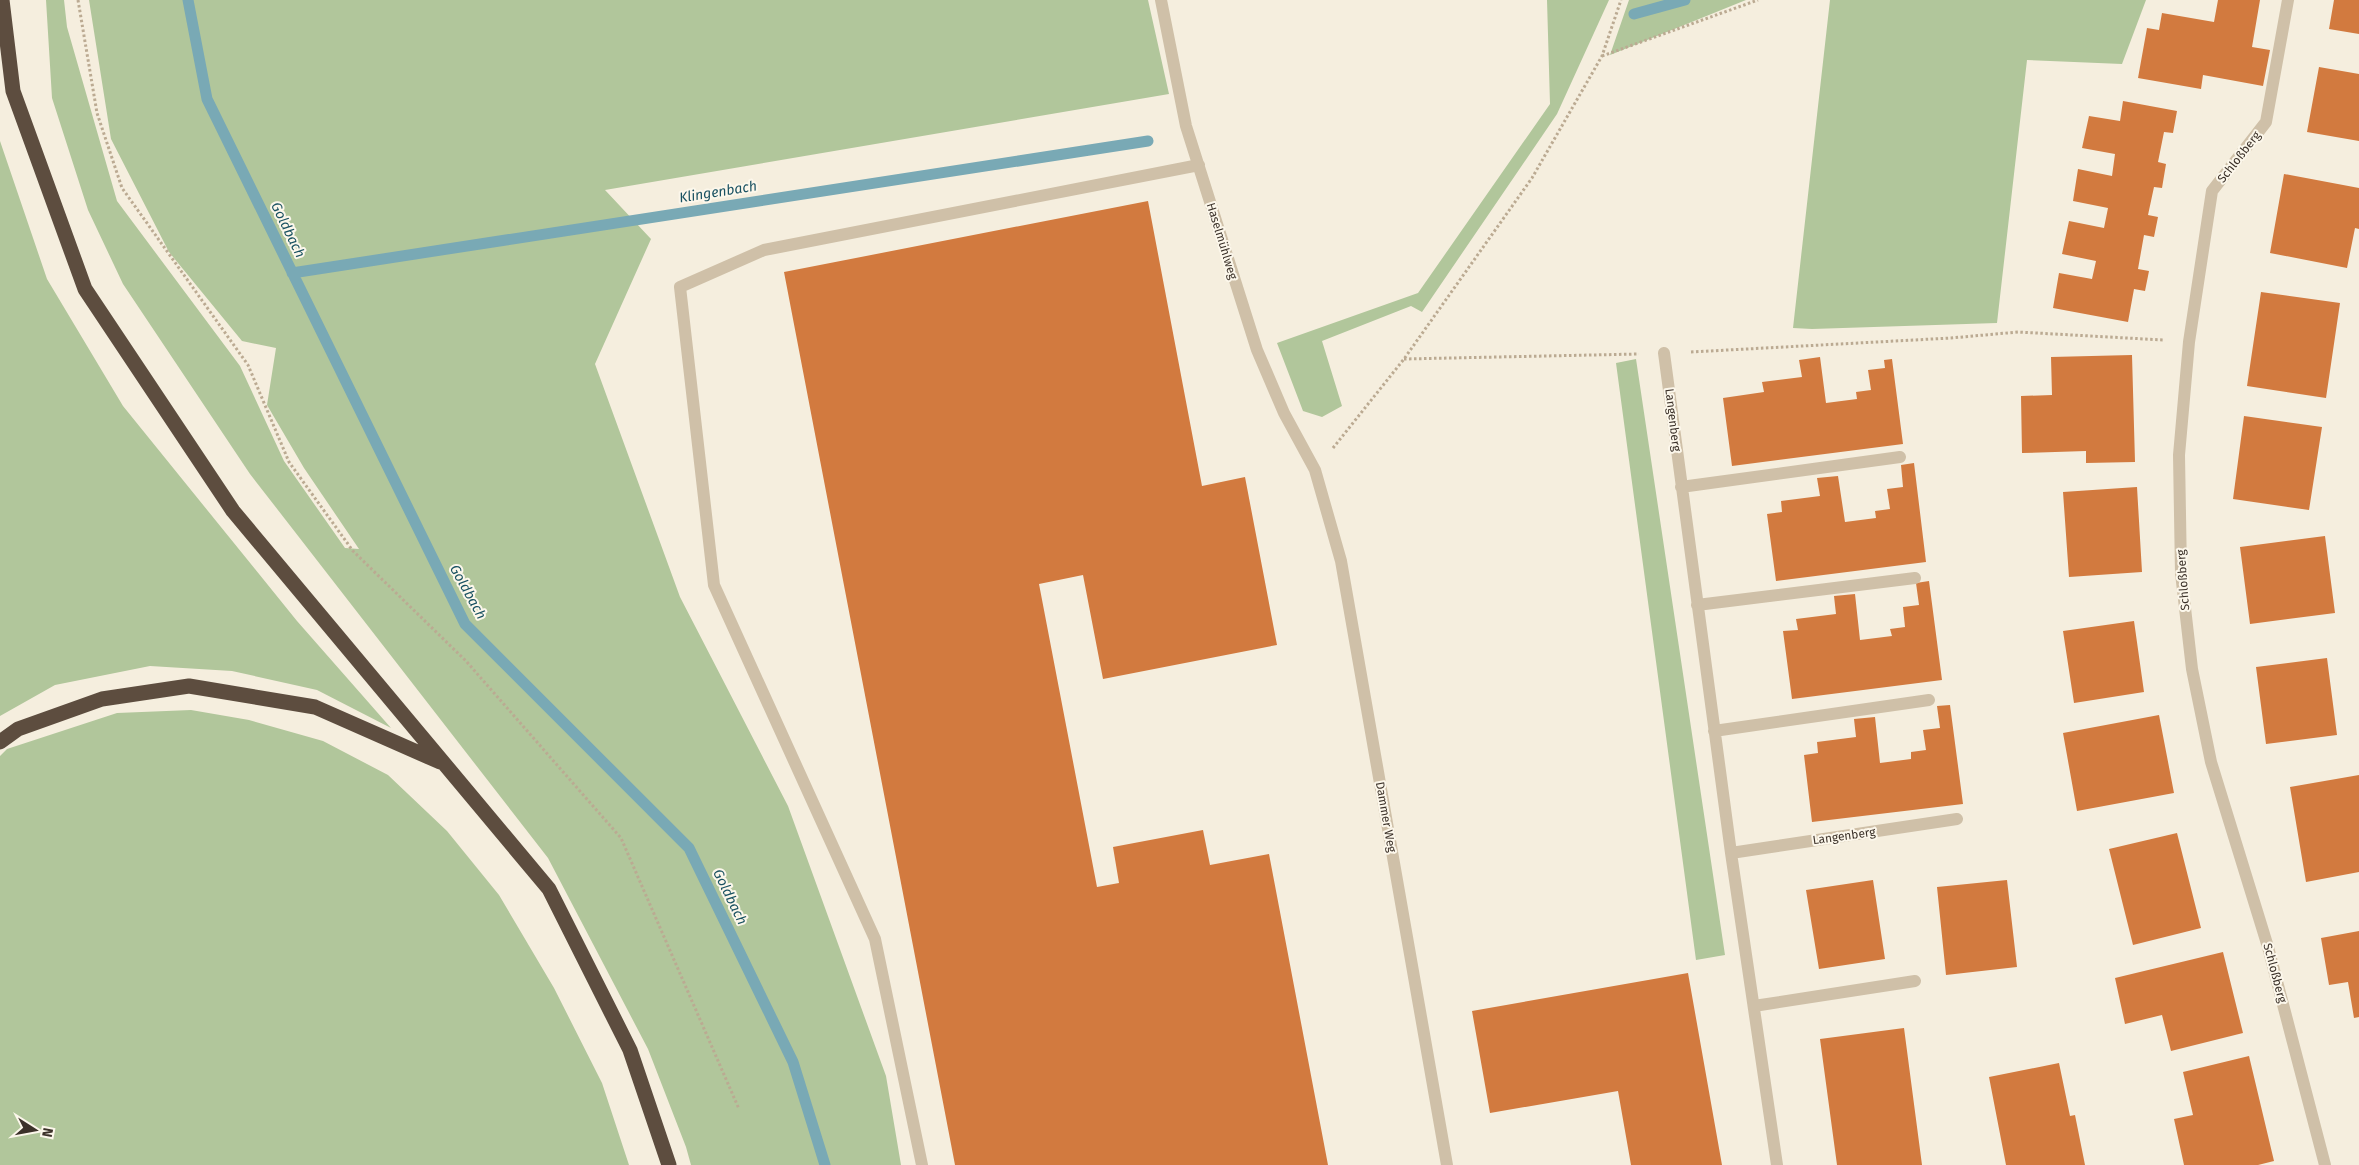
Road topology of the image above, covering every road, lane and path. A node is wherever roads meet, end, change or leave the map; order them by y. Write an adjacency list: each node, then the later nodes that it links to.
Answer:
1 (2, 0): 20 (highway)
2 (78, 0): 25 (path)
3 (1161, 0): 8 (street, Haselmühlweg)
4 (1621, 0): 7 (path)
5 (1758, 0): 7 (path)
6 (2288, 0): 9 (street, Schloßberg)
7 (1602, 56): 11 (path)
8 (1199, 166): 13 (street, Haselmühlweg); 27 (street)
9 (2189, 342): 10 (path); 30 (street, Schloßberg)
10 (1664, 354): 11 (path); 14 (street, Langenberg)
11 (1404, 359): 13 (path)
12 (1900, 458): 14 (street)
13 (1315, 470): 28 (street, Dammer Weg)
14 (1681, 487): 16 (street, Langenberg)
15 (1915, 578): 16 (street)
16 (1697, 605): 18 (street, Langenberg)
17 (1929, 700): 18 (street)
18 (1714, 731): 22 (street, Langenberg)
19 (0, 742): 20 (highway)
20 (445, 763): 26 (highway)
21 (1957, 819): 22 (street, Langenberg)
22 (1731, 853): 24 (street, Langenberg)
23 (1915, 981): 24 (street)
24 (1754, 1006): 29 (street, Langenberg)
25 (740, 1109)
26 (669, 1165)
27 (922, 1165)
28 (1447, 1165)
29 (1777, 1165)
30 (2325, 1165)

